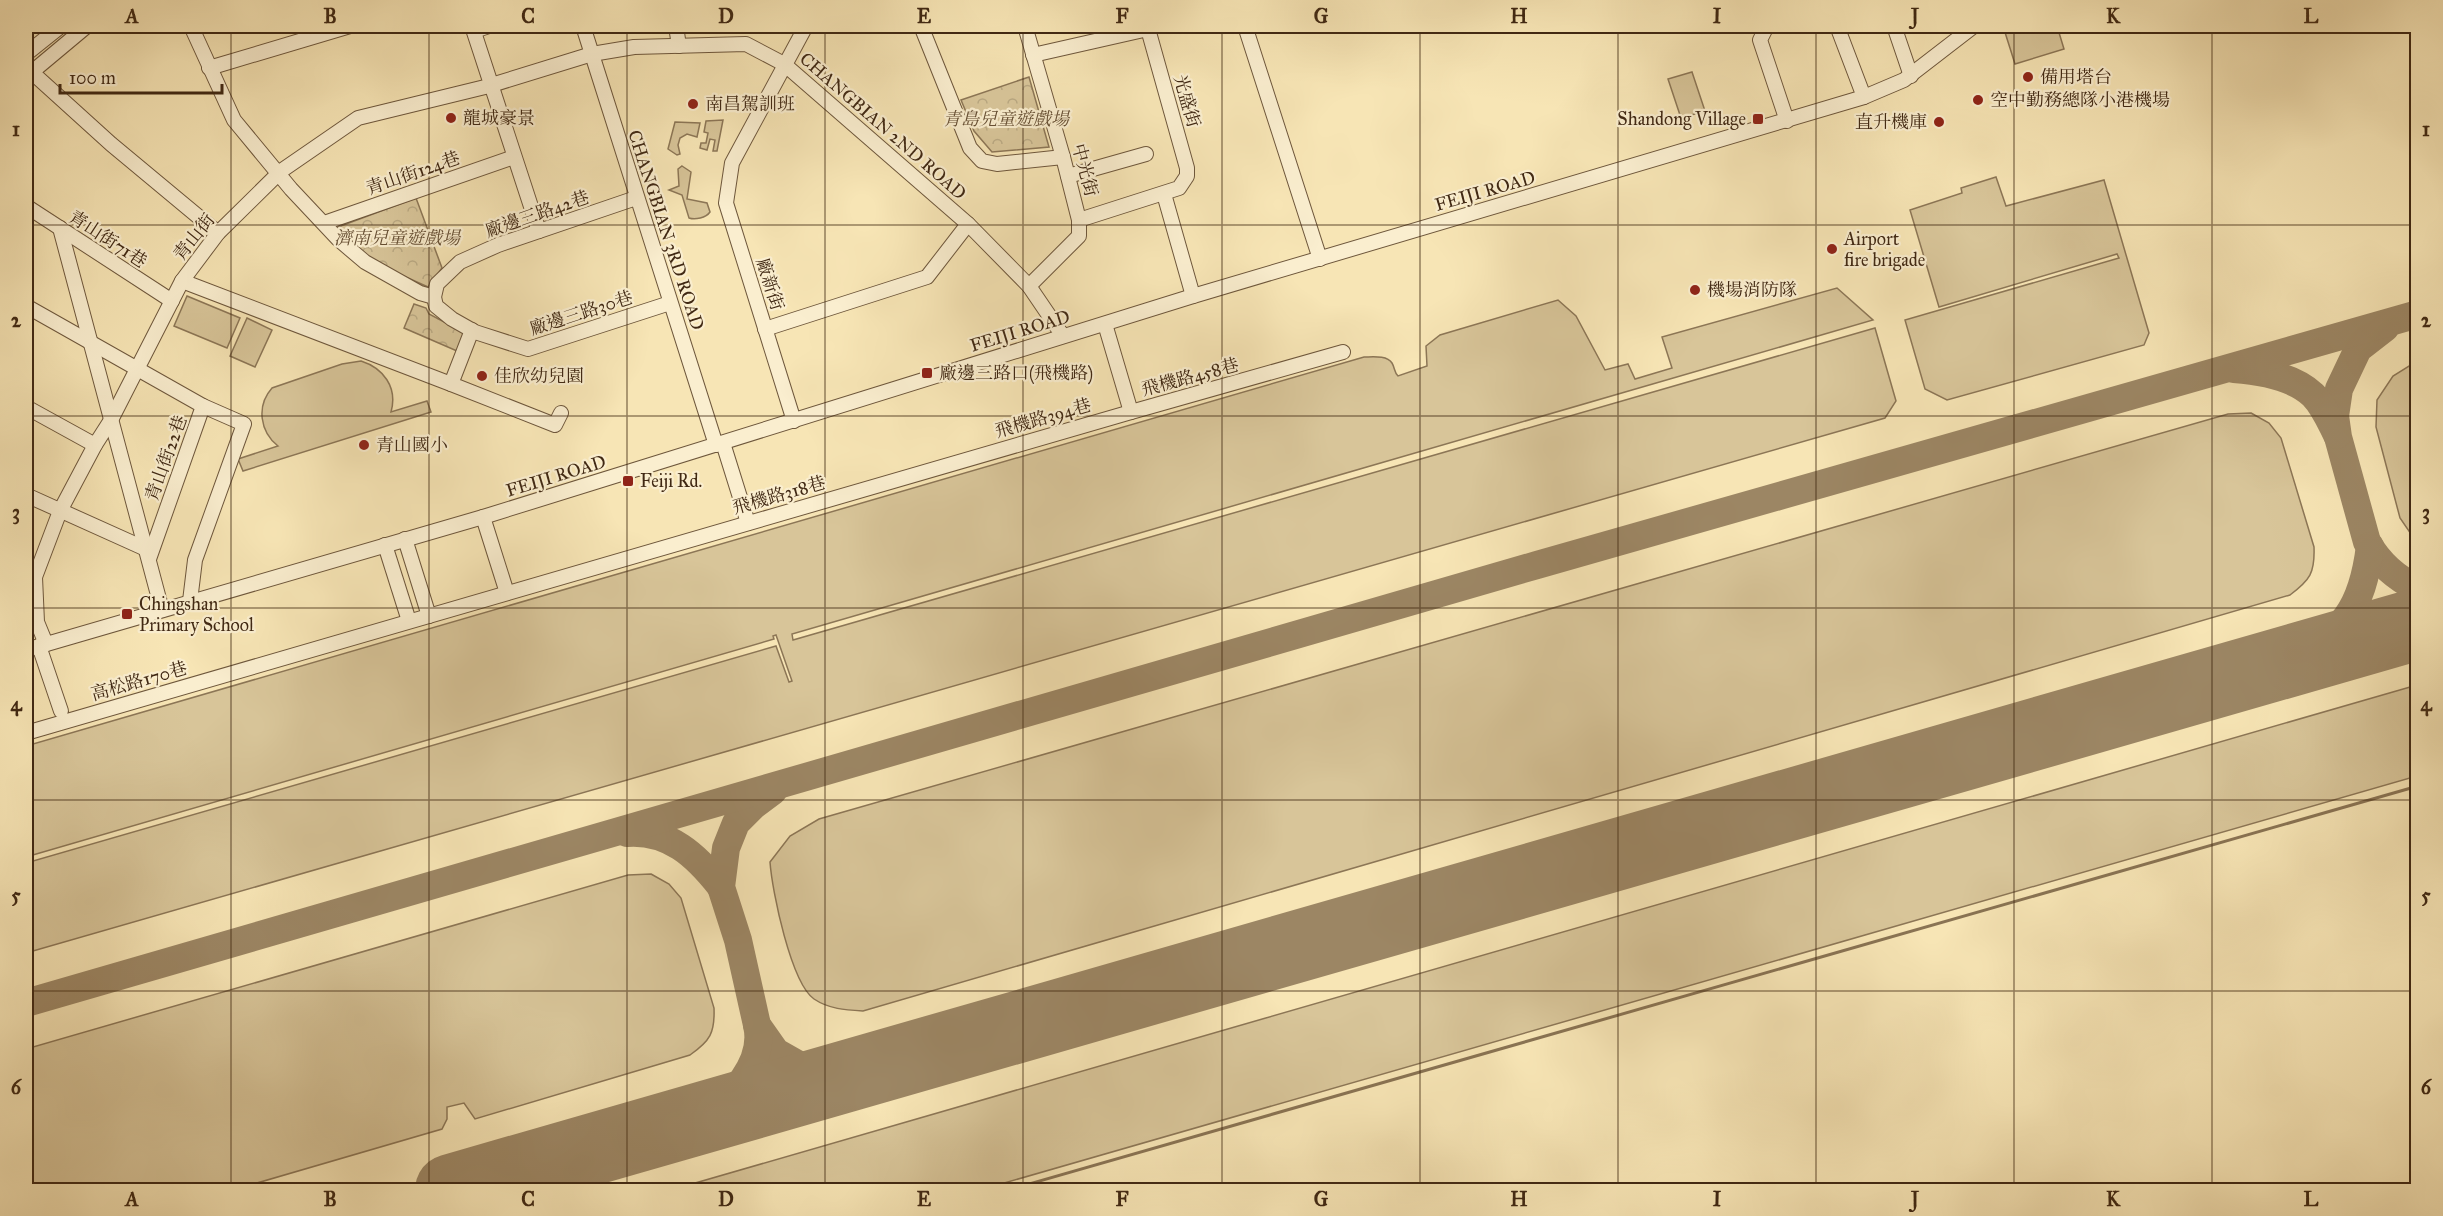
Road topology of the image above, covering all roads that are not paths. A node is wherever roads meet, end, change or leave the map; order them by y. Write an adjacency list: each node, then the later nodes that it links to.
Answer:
1 (61, 26): 19 (street)
2 (87, 26): 24 (street)
3 (191, 26): 23 (street, 廠邊三路30巷)
4 (350, 26): 23 (street)
5 (489, 26): 16 (street)
6 (583, 26): 20 (street, CHANGBIAN 3RD ROAD)
7 (676, 26): 18 (street)
8 (806, 26): 22 (street, 廠新街)
9 (921, 26): 31 (street)
10 (1025, 26): 21 (street, 中光街)
11 (1245, 26): 43 (street)
12 (1767, 26): 28 (street)
13 (1837, 26): 27 (street)
14 (1894, 26): 25 (street)
15 (1974, 26): 17 (street, FEIJI ROAD)
16 (473, 28): 26 (street)
17 (1957, 32): 25 (street, FEIJI ROAD)
18 (679, 45): 20 (street, CHANGBIAN 2ND ROAD); 22 (street, CHANGBIAN 2ND ROAD)
19 (26, 54)
20 (592, 54): 26 (street, 青山街); 35 (street, CHANGBIAN 3RD ROAD)
21 (1033, 55): 31 (street, 中光街); 34 (street, 光盛街)
22 (784, 64): 39 (street, CHANGBIAN 2ND ROAD); 52 (street, 廠新街)
23 (208, 68): 32 (street, 廠邊三路30巷)
24 (27, 72): 42 (street)
25 (1911, 75): 27 (street, FEIJI ROAD)
26 (491, 85): 30 (street); 32 (street, 青山街)
27 (1864, 97): 28 (street, FEIJI ROAD)
28 (1787, 121): 43 (street, FEIJI ROAD)
29 (1146, 154): 33 (street)
30 (514, 157): 38 (street, 青山街124巷); 41 (street)
31 (1063, 157): 33 (street, 中光街)
32 (278, 173): 38 (street, 廠邊三路30巷); 42 (street, 青山街)
33 (1068, 176): 37 (street, 中光街)
34 (1164, 194): 37 (street); 46 (street)
35 (636, 198): 41 (street, 廠邊三路42巷); 49 (street, CHANGBIAN 3RD ROAD)
36 (26, 208): 40 (street, 青山街71巷)
37 (1079, 220): 45 (street)
38 (324, 222): 47 (street, 廠邊三路30巷)
39 (968, 224): 45 (street, CHANGBIAN 2ND ROAD); 52 (street, 廠新街)
40 (60, 228): 48 (street, 青山街71巷); 55 (street)
41 (539, 231): 47 (street, 廠邊三路42巷)
42 (218, 233): 44 (street, 青山街)
43 (1320, 259): 46 (street, FEIJI ROAD)
44 (182, 282): 48 (street, 青山街); 58 (street)
45 (1029, 286): 54 (street, CHANGBIAN 2ND ROAD)
46 (1193, 296): 51 (street, FEIJI ROAD)
47 (434, 297): 53 (street, 廠邊三路30巷)
48 (172, 301): 57 (street, 青山街)
49 (670, 303): 53 (street, 廠邊三路30巷); 65 (street, CHANGBIAN 3RD ROAD)
50 (26, 306): 55 (street, 青山街22巷)
51 (1105, 324): 54 (street, FEIJI ROAD); 61 (street)
52 (765, 329): 64 (street)
53 (472, 330): 58 (street)
54 (1063, 336): 64 (street, FEIJI ROAD)
55 (90, 342): 57 (street, 青山街22巷); 63 (street)
56 (1343, 352): 61 (street, 飛機路458巷)
57 (137, 369): 59 (street, 青山街22巷); 63 (street, 青山街)
58 (451, 384): 62 (street)
59 (203, 406): 74 (street, 青山街22巷); 76 (street)
60 (26, 407): 66 (street)
61 (1131, 412): 67 (street, 飛機路394巷)
62 (561, 413)
63 (111, 420): 66 (street, 青山街); 74 (street)
64 (794, 421): 65 (street, FEIJI ROAD)
65 (720, 444): 70 (street, FEIJI ROAD); 71 (street, CHANGBIAN 3RD ROAD)
66 (95, 445): 69 (street, 青山街)
67 (964, 460): 71 (street, 飛機路318巷)
68 (26, 495): 69 (street)
69 (60, 511): 74 (street); 80 (street, 青山街)
70 (483, 517): 72 (street, FEIJI ROAD); 75 (street)
71 (748, 523): 75 (street, 飛機路318巷)
72 (405, 539): 73 (street, FEIJI ROAD); 78 (street)
73 (385, 545): 76 (street, FEIJI ROAD); 79 (street)
74 (147, 554): 77 (street)
75 (507, 593): 78 (street, 飛機路318巷)
76 (190, 601): 77 (street, FEIJI ROAD)
77 (162, 610): 80 (street, FEIJI ROAD)
78 (429, 616): 79 (street, 高松路170巷)
79 (409, 621): 82 (street, 高松路170巷)
80 (37, 647): 81 (street, 青山街)
81 (61, 711)
82 (26, 733)

